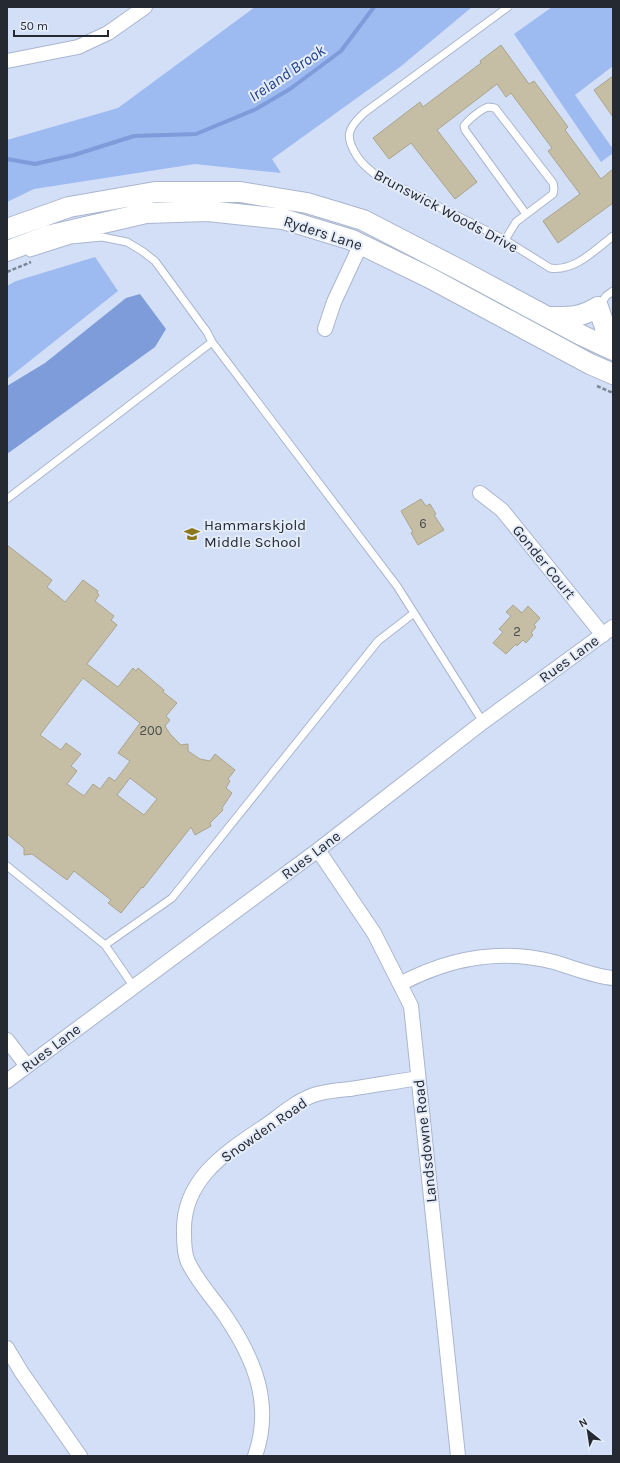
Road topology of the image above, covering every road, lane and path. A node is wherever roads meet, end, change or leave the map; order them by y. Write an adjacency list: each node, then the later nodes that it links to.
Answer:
1 (145, 7): 3 (street)
2 (508, 7): 7 (lane, Brunswick Woods Drive)
3 (7, 61)
4 (526, 214): 4 (lane); 7 (lane)
5 (7, 229): 14 (main road, Ryders Lane)
6 (613, 236): 7 (lane, Brunswick Woods Drive)
7 (505, 240)
8 (361, 244): 9 (main road, Ryders Lane); 15 (street); 19 (main road, Ryders Lane)
9 (14, 253): 16 (lane)
10 (34, 261): 11 (path)
11 (7, 272)
12 (613, 291): 13 (lane)
13 (598, 308): 14 (main road); 17 (main road)
14 (547, 317): 18 (main road, Ryders Lane)
15 (325, 328)
16 (212, 342): 21 (lane); 22 (lane)
17 (613, 344)
18 (613, 350)
19 (613, 374)
20 (480, 493): 23 (street, Gonder Court)
21 (7, 499)
22 (414, 613): 24 (lane); 27 (lane)
23 (608, 631): 24 (street, Rues Lane)
24 (483, 722): 25 (street, Rues Lane)
25 (318, 850): 29 (street, Landsdowne Road); 30 (street, Rues Lane)
26 (7, 866): 27 (lane)
27 (105, 945): 30 (lane)
28 (613, 978): 29 (street)
29 (400, 984): 33 (street, Landsdowne Road)
30 (134, 986): 32 (street, Rues Lane)
31 (7, 1040): 32 (street)
32 (27, 1066): 34 (street, Rues Lane)
33 (418, 1078): 37 (street, Snowden Road); 38 (street, Landsdowne Road)
34 (7, 1081)
35 (7, 1348): 36 (street)
36 (80, 1456)
37 (255, 1456)
38 (458, 1456)

